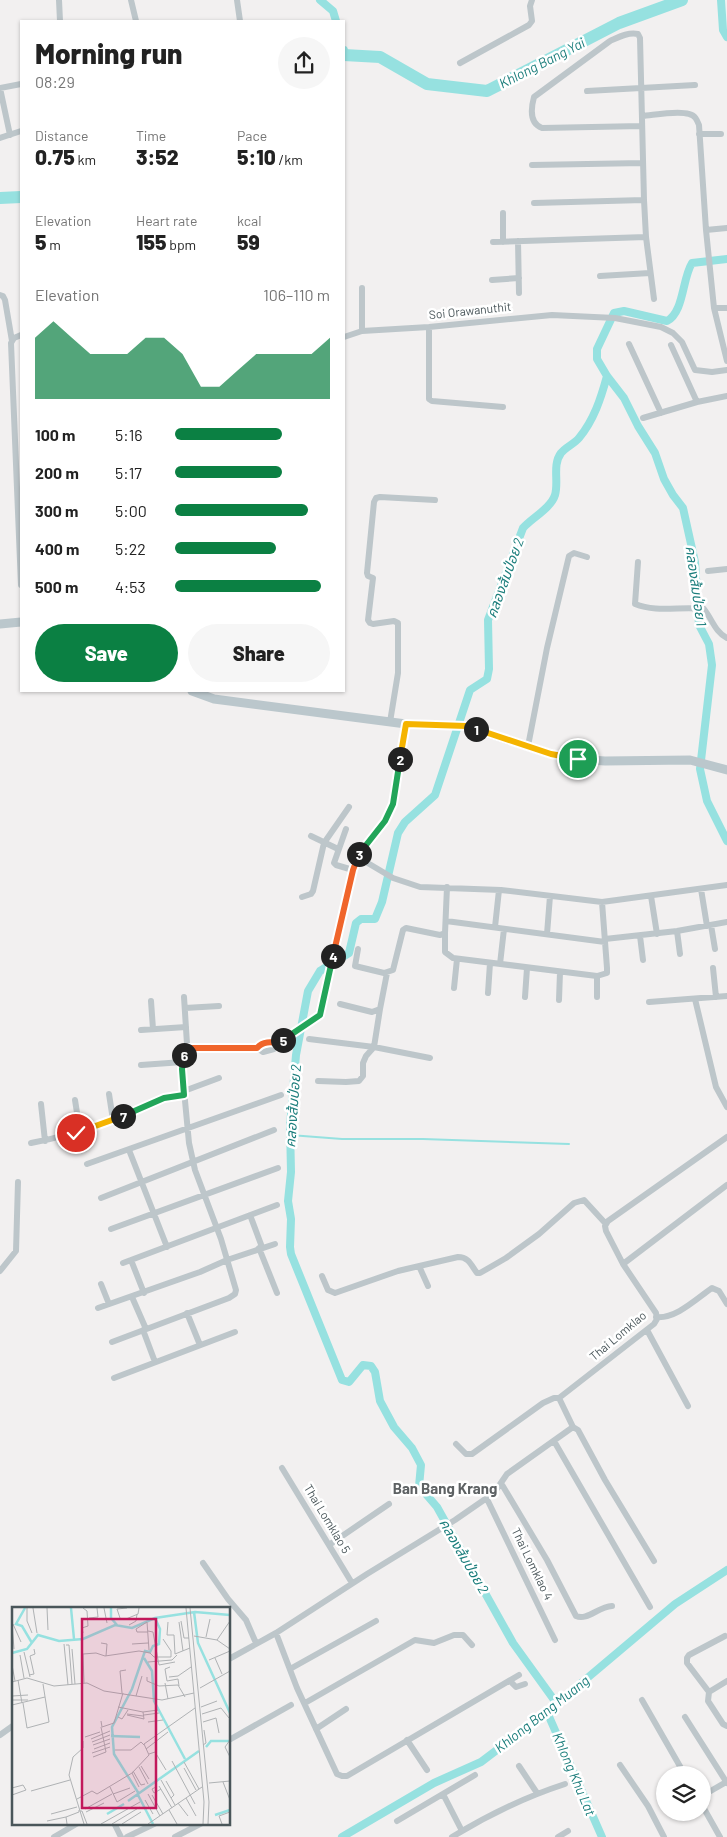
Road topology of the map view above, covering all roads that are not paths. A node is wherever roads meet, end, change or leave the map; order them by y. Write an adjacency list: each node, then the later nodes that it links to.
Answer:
1 (59, 0): 5 (street)
2 (131, 0): 6 (street)
3 (237, 0): 7 (street)
4 (529, 2): 8 (street)
5 (60, 20)
6 (136, 20)
7 (240, 20)
8 (460, 63)
9 (20, 84): 18 (street)
10 (695, 85): 11 (street)
11 (641, 88): 12 (street); 13 (street); 14 (street)
12 (587, 91)
13 (642, 116): 14 (street); 16 (street)
14 (642, 126): 20 (street)
15 (20, 132): 18 (street)
16 (700, 134): 17 (street); 26 (street)
17 (721, 134)
18 (10, 135): 19 (street)
19 (0, 138)
20 (643, 163): 21 (street); 22 (street)
21 (532, 165)
22 (644, 200): 23 (street); 27 (street)
23 (534, 203)
24 (503, 213): 30 (street)
25 (727, 228): 26 (street)
26 (706, 230): 39 (street)
27 (646, 238): 28 (street); 31 (street)
28 (518, 241): 30 (street); 33 (street)
29 (493, 242): 30 (street)
30 (503, 242)
31 (650, 273): 32 (street); 38 (street)
32 (600, 276)
33 (519, 278): 34 (street); 36 (street)
34 (492, 280)
35 (362, 288): 42 (street)
36 (519, 293)
37 (0, 294): 45 (street)
38 (654, 299)
39 (714, 308): 40 (street); 48 (street)
40 (727, 308)
41 (430, 327): 42 (street, Soi Orawanuthit); 50 (street, Soi Orawanuthit); 53 (street)
42 (362, 331): 44 (street, Soi Orawanuthit)
43 (20, 336): 45 (street)
44 (345, 337)
45 (12, 341): 58 (street)
46 (629, 344): 54 (street)
47 (671, 345): 52 (street)
48 (725, 346): 49 (street)
49 (727, 362)
50 (727, 370)
51 (727, 396): 52 (street)
52 (697, 402): 54 (street)
53 (503, 407)
54 (661, 412): 55 (street)
55 (643, 418)
56 (435, 500): 66 (street)
57 (587, 557): 68 (street)
58 (20, 561)
59 (638, 562): 64 (street)
60 (727, 569): 61 (street)
61 (708, 571)
62 (20, 622): 63 (street)
63 (0, 624)
64 (727, 638)
65 (195, 692): 66 (street)
66 (390, 722): 67 (street)
67 (406, 724): 68 (street); 75 (street)
68 (528, 746): 69 (street)
69 (727, 770)
70 (349, 806): 73 (street)
71 (346, 829): 74 (street)
72 (311, 836): 73 (street)
73 (324, 843): 74 (street); 83 (street)
74 (338, 850): 76 (street)
75 (359, 854): 76 (street); 78 (street)
76 (353, 870): 128 (street)
77 (727, 884): 79 (street)
78 (447, 887): 80 (street); 85 (street)
79 (701, 889): 82 (street); 87 (street)
80 (499, 890): 81 (street); 88 (street)
81 (550, 896): 84 (street); 92 (street)
82 (651, 896): 84 (street); 93 (street)
83 (302, 897)
84 (602, 902): 95 (street)
85 (446, 921): 88 (street); 91 (street)
86 (727, 922): 87 (street)
87 (709, 926): 90 (street); 97 (street)
88 (495, 928): 89 (street)
89 (504, 929): 92 (street); 102 (street)
90 (677, 931): 93 (street); 98 (street)
91 (445, 933): 99 (street); 105 (street)
92 (547, 934): 95 (street)
93 (657, 934): 94 (street)
94 (640, 936): 95 (street); 100 (street)
95 (605, 940): 107 (street)
96 (358, 949): 105 (street)
97 (714, 949)
98 (680, 954)
99 (457, 959): 101 (street); 108 (street)
100 (643, 960)
101 (490, 963): 102 (street); 109 (street)
102 (500, 964): 103 (street)
103 (527, 968): 106 (street); 112 (street)
104 (713, 968): 114 (street)
105 (387, 972): 122 (street)
106 (560, 972): 107 (street); 116 (street)
107 (597, 976): 113 (street)
108 (454, 988)
109 (488, 993)
110 (727, 996): 114 (street)
111 (184, 997): 121 (street)
112 (525, 997)
113 (597, 997)
114 (716, 997): 115 (street)
115 (695, 999): 118 (street); 139 (street)
116 (559, 1000)
117 (150, 1001): 125 (street)
118 (649, 1002)
119 (340, 1004): 122 (street)
120 (219, 1006): 121 (street)
121 (185, 1008): 123 (street)
122 (380, 1009): 127 (street)
123 (186, 1027): 125 (street); 128 (street)
124 (141, 1030): 125 (street)
125 (153, 1030)
126 (309, 1039): 127 (street)
127 (374, 1047): 129 (street); 133 (street)
128 (189, 1048): 130 (street)
129 (430, 1058)
130 (183, 1062): 131 (street); 134 (street)
131 (141, 1065)
132 (219, 1078): 134 (street)
133 (318, 1081)
134 (184, 1093): 140 (street); 141 (street)
135 (109, 1094): 140 (street)
136 (281, 1094): 141 (street)
137 (75, 1100): 143 (street)
138 (41, 1104): 145 (street)
139 (727, 1107)
140 (113, 1120): 143 (street)
141 (188, 1128): 147 (street); 148 (street)
142 (274, 1130): 148 (street)
143 (80, 1132): 145 (street)
144 (727, 1137): 159 (street)
145 (45, 1140): 146 (street)
146 (31, 1144)
147 (128, 1150): 149 (street); 152 (street)
148 (194, 1163): 152 (street); 154 (street)
149 (87, 1164)
150 (278, 1168): 154 (street)
151 (18, 1182): 170 (street)
152 (142, 1182): 155 (street); 157 (street)
153 (727, 1185): 168 (street)
154 (204, 1195): 157 (street); 160 (street)
155 (101, 1198)
156 (277, 1205): 158 (street)
157 (153, 1214): 161 (street); 163 (street)
158 (250, 1215): 160 (street); 164 (street)
159 (606, 1224): 168 (street, Thai Lomklao); 169 (street)
160 (217, 1228): 163 (street); 166 (street)
161 (111, 1229)
162 (276, 1244): 164 (street)
163 (166, 1247): 165 (street)
164 (261, 1248): 166 (street); 175 (street)
165 (131, 1260): 167 (street); 174 (street)
166 (227, 1260): 174 (street); 180 (street)
167 (123, 1263)
168 (624, 1264): 181 (street, Thai Lomklao)
169 (419, 1266): 171 (street); 173 (street)
170 (0, 1271)
171 (322, 1276)
172 (102, 1284): 177 (street)
173 (428, 1286)
174 (144, 1293): 176 (street)
175 (277, 1293)
176 (132, 1296): 177 (street); 182 (street)
177 (109, 1304): 179 (street)
178 (727, 1304): 181 (street)
179 (98, 1308)
180 (187, 1314): 182 (street); 186 (street)
181 (656, 1317): 183 (street, Thai Lomklao)
182 (145, 1330): 185 (street); 187 (street)
183 (647, 1330): 189 (street, Thai Lomklao); 190 (street)
184 (235, 1332): 186 (street)
185 (112, 1342)
186 (200, 1345): 187 (street)
187 (155, 1362): 188 (street)
188 (114, 1378)
189 (559, 1398): 191 (street); 193 (street, Thai Lomklao)
190 (688, 1406)
191 (573, 1427): 192 (street); 199 (street)
192 (554, 1440): 195 (street); 203 (street)
193 (456, 1444)
194 (282, 1468): 198 (street, Thai Lomklao 5)
195 (501, 1482): 196 (street); 202 (street)
196 (487, 1499): 201 (street); 207 (street, Thai Lomklao 4)
197 (389, 1504): 198 (street)
198 (329, 1545): 201 (street, Thai Lomklao 5)
199 (654, 1560)
200 (203, 1563): 208 (street)
201 (352, 1583): 205 (street)
202 (612, 1606)
203 (650, 1607)
204 (376, 1621): 211 (street)
205 (276, 1633): 208 (street); 211 (street)
206 (725, 1636): 216 (street)
207 (555, 1640)
208 (256, 1643): 210 (street)
209 (472, 1645): 218 (street)
210 (230, 1658)
211 (290, 1669): 218 (street)
212 (519, 1675): 213 (street)
213 (510, 1680): 215 (street); 227 (street)
214 (727, 1681): 216 (street)
215 (525, 1684)
216 (709, 1692): 223 (street)
217 (642, 1700): 230 (street)
218 (304, 1703): 224 (street)
219 (292, 1705): 226 (street)
220 (346, 1709): 224 (street)
221 (685, 1717): 233 (street)
222 (12, 1726): 225 (street)
223 (727, 1726)
224 (316, 1729): 227 (street)
225 (0, 1734)
226 (230, 1739)
227 (407, 1740): 231 (street)
228 (620, 1765): 252 (street)
229 (519, 1766): 236 (street)
230 (680, 1766)
231 (427, 1770)
232 (475, 1775): 237 (street)
233 (727, 1783): 235 (street)
234 (565, 1784): 236 (street)
235 (711, 1791)
236 (537, 1793): 244 (street)
237 (443, 1794): 238 (street); 244 (street)
238 (397, 1821)
239 (711, 1821): 253 (street)
240 (76, 1824): 246 (street)
241 (115, 1824): 247 (street)
242 (154, 1824): 248 (street)
243 (200, 1824): 249 (street)
244 (462, 1831): 250 (street)
245 (568, 1831): 251 (street)
246 (54, 1837)
247 (122, 1837)
248 (127, 1837)
249 (175, 1837)
250 (452, 1837)
251 (558, 1837)
252 (664, 1837)
253 (720, 1837)

